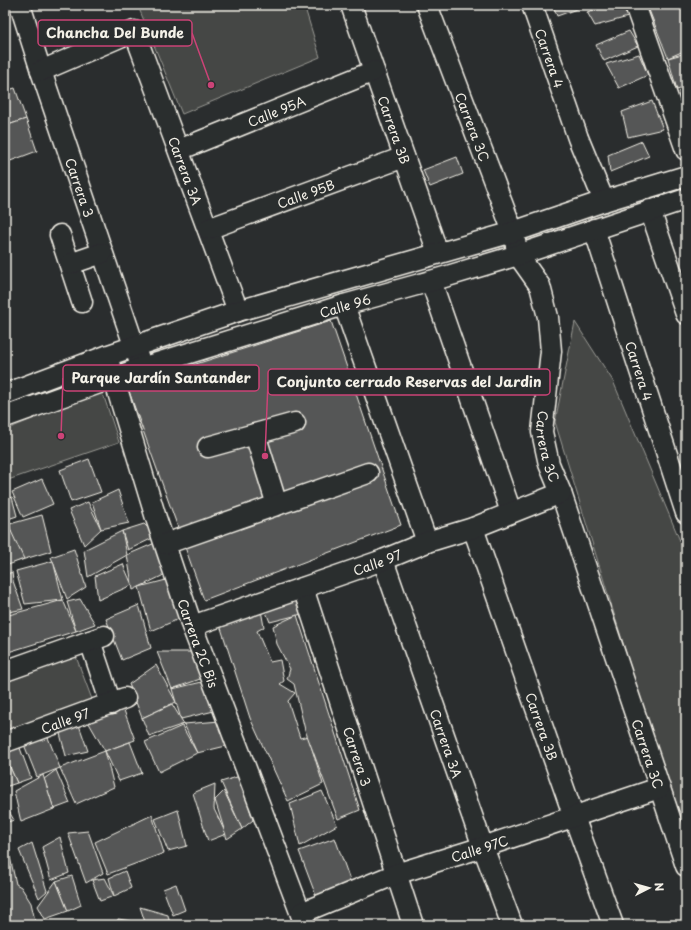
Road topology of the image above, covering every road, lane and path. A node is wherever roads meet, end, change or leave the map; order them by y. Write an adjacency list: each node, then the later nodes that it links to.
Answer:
1 (20, 5): 7 (street, Carrera 3)
2 (351, 5): 6 (street, Carrera 3B)
3 (427, 5): 17 (street, Carrera 3C)
4 (532, 5): 13 (street, Carrera 4)
5 (635, 5): 9 (street)
6 (374, 70): 8 (street, Calle 95A); 10 (street, Carrera 3B)
7 (41, 71): 8 (street, Carrera 3A); 19 (street, Carrera 3)
8 (179, 150): 15 (street, Carrera 3A)
9 (686, 150)
10 (404, 157): 15 (street, Calle 95B); 20 (street, Carrera 3B)
11 (686, 176): 13 (street, Calle 96)
12 (686, 199): 14 (street, Calle 96)
13 (604, 201): 17 (street, Calle 96)
14 (650, 210): 16 (street, Calle 96); 27 (street)
15 (208, 229): 26 (street, Carrera 3A)
16 (594, 229): 21 (street, Calle 96); 41 (street, Carrera 4)
17 (513, 232): 20 (street, Calle 96); 21 (street, Carrera 3C)
18 (60, 235): 22 (street)
19 (102, 253): 22 (street); 28 (street, Carrera 3)
20 (438, 253): 26 (street, Calle 96)
21 (518, 255): 23 (street, Calle 96); 38 (street, Carrera 3C)
22 (70, 264): 24 (street)
23 (431, 281): 25 (street, Calle 96); 40 (street)
24 (82, 302)
25 (344, 305): 30 (street, Calle 96); 43 (street)
26 (238, 311): 28 (street, Calle 96)
27 (686, 314)
28 (134, 346): 29 (street, Calle 96); 30 (street, Carrera 3)
29 (106, 356): 31 (street, Carrera 2C Bis); 32 (street, Calle 96)
30 (141, 368): 31 (street, Calle 96)
31 (114, 378): 33 (street, Calle 96); 44 (street, Carrera 2C Bis)
32 (5, 394)
33 (5, 417)
34 (295, 422): 35 (street)
35 (255, 434): 36 (street); 39 (street)
36 (208, 447)
37 (368, 473): 39 (street)
38 (561, 493): 40 (street, Calle 97); 50 (street, Carrera 3C)
39 (277, 504): 44 (street)
40 (511, 512): 42 (street, Calle 97)
41 (686, 513)
42 (473, 528): 43 (street, Calle 97); 51 (street, Carrera 3B)
43 (427, 542): 45 (street, Calle 97)
44 (165, 544): 47 (street, Carrera 2C Bis)
45 (383, 560): 46 (street, Calle 97); 52 (street, Carrera 3A)
46 (303, 588): 47 (street, Calle 97); 54 (street, Carrera 3)
47 (192, 626): 55 (street, Carrera 2C Bis)
48 (5, 671): 49 (street, Calle 97)
49 (5, 742)
50 (659, 788): 51 (street, Calle 97C); 53 (street, Carrera 3C)
51 (574, 817): 52 (street, Calle 97C); 58 (street, Carrera 3B)
52 (483, 847): 54 (street, Calle 97C); 57 (street, Carrera 3A)
53 (686, 866)
54 (396, 874): 55 (street, Calle 97C); 56 (street, Carrera 3)
55 (303, 919)
56 (413, 925)
57 (512, 925)
58 (613, 925)

